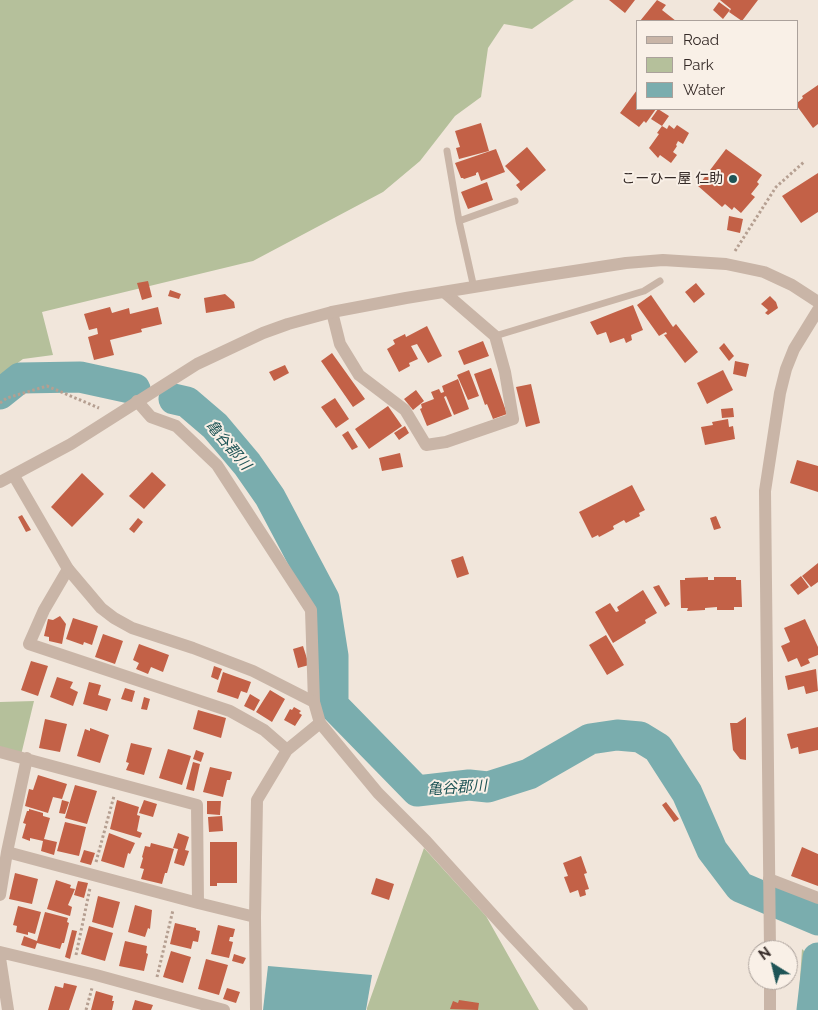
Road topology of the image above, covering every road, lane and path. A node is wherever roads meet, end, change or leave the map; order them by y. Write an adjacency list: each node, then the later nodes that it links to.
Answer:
1 (447, 152): 4 (lane)
2 (804, 162): 5 (path)
3 (516, 201): 4 (lane)
4 (459, 221): 7 (lane)
5 (726, 264): 7 (street); 9 (street)
6 (660, 281): 12 (lane)
7 (474, 288): 8 (street)
8 (444, 292): 11 (street); 12 (street)
9 (818, 302)
10 (818, 310): 25 (street)
11 (332, 312): 12 (street); 13 (street)
12 (495, 336)
13 (137, 401): 15 (street); 19 (street)
14 (0, 403): 15 (path)
15 (115, 416): 16 (street)
16 (14, 476): 17 (street); 18 (street)
17 (0, 482)
18 (68, 569): 19 (street); 21 (street)
19 (314, 702): 20 (street)
20 (320, 724): 21 (street); 41 (street)
21 (287, 750): 30 (street)
22 (0, 752): 23 (street)
23 (26, 758): 24 (street); 29 (street)
24 (7, 852): 26 (street); 27 (street)
25 (769, 879): 28 (street); 31 (street)
26 (0, 895)
27 (176, 897): 29 (street); 36 (path)
28 (818, 898)
29 (198, 903): 30 (street)
30 (256, 917): 40 (street)
31 (770, 940)
32 (0, 952): 34 (street)
33 (0, 958): 37 (street)
34 (96, 975): 36 (street); 38 (path)
35 (770, 990): 42 (street)
36 (154, 991): 39 (street)
37 (8, 1010)
38 (86, 1010)
39 (224, 1010)
40 (256, 1010)
41 (582, 1010)
42 (770, 1010)

